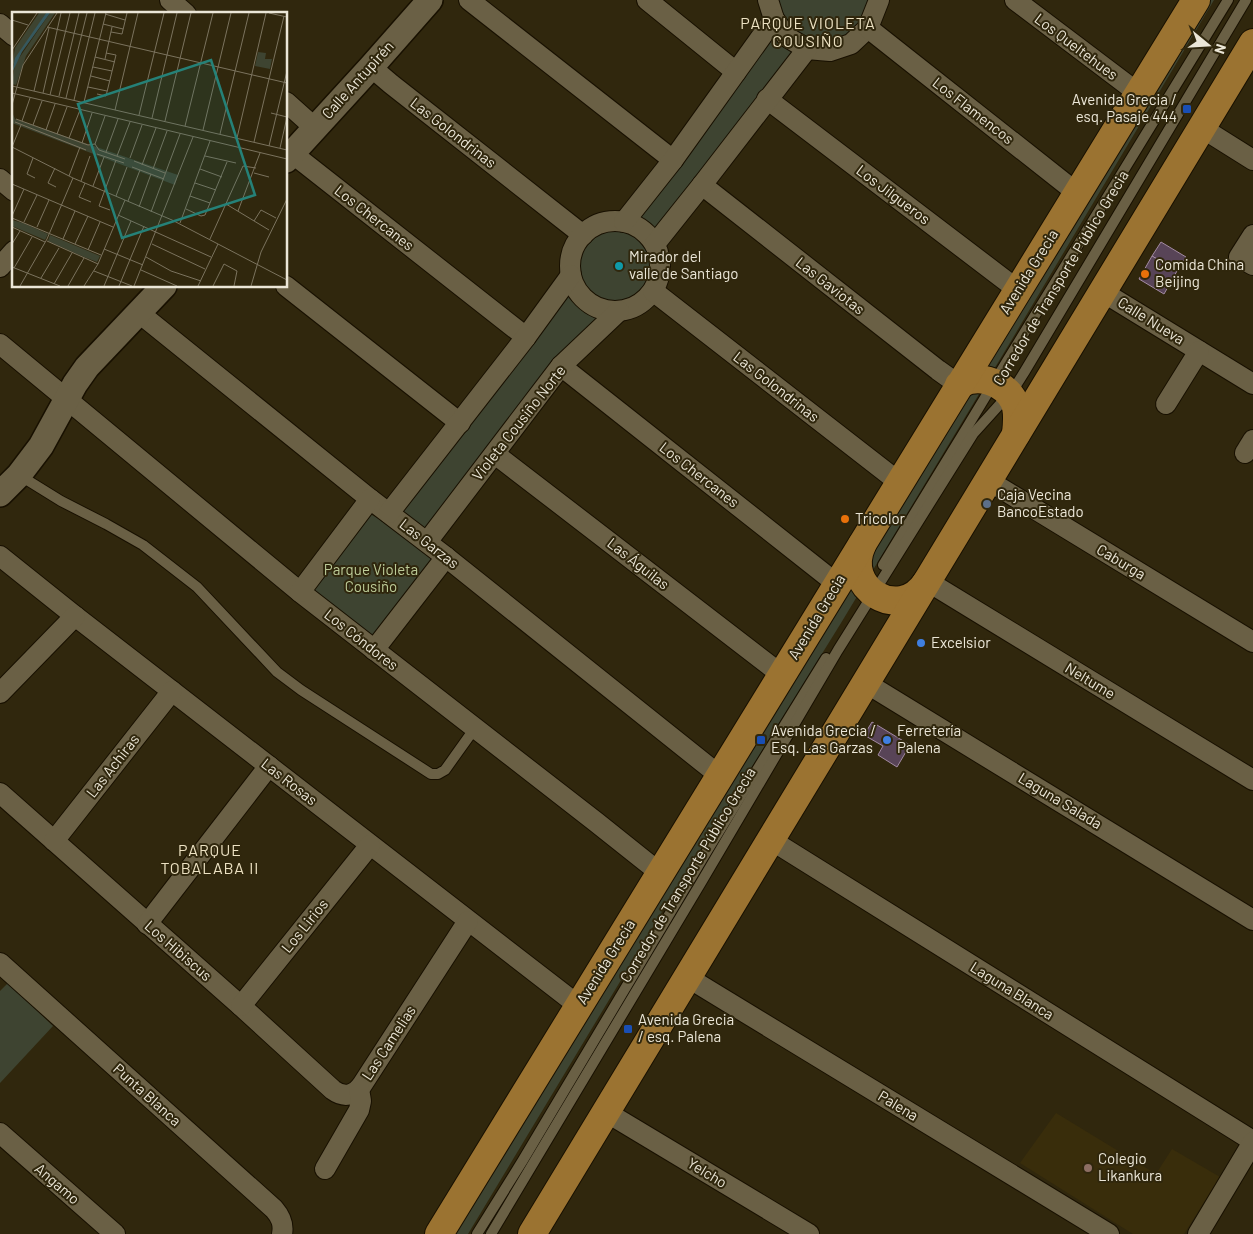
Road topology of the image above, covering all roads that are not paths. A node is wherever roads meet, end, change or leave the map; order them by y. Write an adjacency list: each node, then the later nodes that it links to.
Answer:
1 (170, 0): 11 (street)
2 (430, 0): 17 (street, Calle Antupirén)
3 (469, 0): 25 (street)
4 (647, 0): 18 (street)
5 (879, 0): 13 (street)
6 (1014, 0): 19 (street, Los Queltehues)
7 (1196, 0): 19 (main road, Avenida Grecia)
8 (1228, 0): 52 (lane, Corredor de Transporte Público Grecia)
9 (1246, 0): 52 (lane, Corredor de Transporte Público Grecia)
10 (771, 10): 15 (street); 18 (street)
11 (184, 12)
12 (0, 24): 14 (street)
13 (868, 28): 15 (street); 30 (street, Los Flamencos)
14 (12, 34)
15 (807, 48): 20 (street)
16 (1251, 52): 23 (main road)
17 (371, 67): 22 (street, Calle Antupirén); 32 (street, Las Golondrinas)
18 (736, 72): 25 (street)
19 (1138, 94): 30 (main road, Avenida Grecia)
20 (767, 99): 28 (street); 41 (street, Los Jilgueros)
21 (288, 104): 22 (street)
22 (315, 128): 24 (street, Calle Antupirén)
23 (1202, 128): 26 (street); 43 (main road)
24 (290, 157): 46 (street, Los Chercanes)
25 (673, 160): 31 (street)
26 (1253, 160)
27 (0, 179): 29 (street)
28 (702, 185): 34 (street); 51 (street, Las Gaviotas)
29 (12, 189)
30 (1077, 193): 41 (main road, Avenida Grecia)
31 (624, 222): 32 (street); 34 (street)
32 (583, 235): 38 (street)
33 (1253, 235): 36 (street)
34 (655, 244): 42 (street)
35 (12, 253): 37 (street)
36 (1246, 261)
37 (0, 267)
38 (571, 275): 44 (street); 46 (street)
39 (162, 288): 45 (street)
40 (288, 288): 55 (street)
41 (1018, 290): 51 (main road, Avenida Grecia)
42 (653, 291): 44 (street); 60 (street, Las Golondrinas)
43 (1103, 292): 48 (street, Calle Nueva); 56 (main road)
44 (618, 311): 49 (street, Violeta Cousiño Norte)
45 (138, 312): 53 (street); 62 (street, Las Garzas)
46 (526, 337): 55 (street)
47 (0, 344): 53 (street, Los Cóndores)
48 (1199, 351): 50 (street, Calle Nueva); 54 (street, Calle Nueva)
49 (561, 366): 57 (street, Violeta Cousiño Norte); 69 (street, Los Chercanes)
50 (1253, 384)
51 (959, 385): 52 (main road); 60 (main road, Avenida Grecia)
52 (1002, 389): 56 (main road); 70 (lane, Corredor de Transporte Público Grecia); 70 (lane, Corredor de Transporte Público Grecia)
53 (66, 400): 58 (street); 71 (street, Los Cóndores)
54 (1166, 404)
55 (460, 423): 63 (street)
56 (1016, 434): 59 (main road)
57 (495, 454): 65 (street, Violeta Cousiño Norte); 75 (street, Las Águilas)
58 (19, 475): 61 (street); 79 (lane)
59 (989, 481): 68 (main road); 73 (street, Caburga)
60 (900, 483): 64 (main road, Avenida Grecia)
61 (0, 494)
62 (370, 498): 63 (street, Las Garzas); 71 (street)
63 (389, 513): 65 (street, Las Garzas)
64 (866, 537): 69 (main road, Avenida Grecia); 70 (main road)
65 (427, 542): 67 (street, Las Garzas)
66 (0, 556): 72 (street, Las Rosas)
67 (446, 557): 74 (street); 81 (street, Las Garzas)
68 (927, 581): 70 (main road); 76 (main road); 82 (street, Neltume)
69 (837, 584): 75 (main road, Avenida Grecia)
70 (871, 591): 103 (lane, Corredor de Transporte Público Grecia); 104 (lane, Corredor de Transporte Público Grecia)
71 (300, 592): 74 (street, Los Cóndores)
72 (75, 616): 77 (street, Las Rosas); 78 (street)
73 (1253, 642)
74 (374, 650): 79 (street, Los Cóndores)
75 (782, 675): 81 (main road, Avenida Grecia)
76 (866, 683): 84 (main road); 88 (street, Laguna Salada)
77 (172, 691): 80 (street, Las Rosas); 85 (street, Las Achiras)
78 (0, 693)
79 (475, 728): 87 (street, Los Cóndores)
80 (269, 766): 86 (street, Las Rosas); 90 (street)
81 (720, 776): 87 (main road, Avenida Grecia)
82 (1253, 780)
83 (0, 793): 85 (street, Los Hibiscus)
84 (771, 840): 92 (main road); 98 (street, Laguna Blanca)
85 (54, 841): 90 (street, Los Hibiscus)
86 (370, 845): 89 (street, Las Rosas); 93 (street, Los Lirios)
87 (660, 874): 94 (main road, Avenida Grecia)
88 (1253, 920)
89 (468, 921): 94 (street, Las Rosas); 95 (street, Las Camelias)
90 (147, 924): 93 (street, Los Hibiscus)
91 (1, 966): 101 (street, Punta Blanca)
92 (688, 978): 96 (main road); 107 (street, Palena)
93 (241, 1006): 95 (street, Los Hibiscus)
94 (579, 1006): 102 (main road, Avenida Grecia)
95 (359, 1089): 99 (street, Las Camelias)
96 (606, 1112): 105 (main road); 106 (street, Yelcho)
97 (2, 1138): 100 (street, Angamo)
98 (1253, 1142): 108 (street)
99 (325, 1169)
100 (101, 1230)
101 (282, 1234)
102 (439, 1234)
103 (477, 1234)
104 (491, 1234)
105 (532, 1234)
106 (808, 1234)
107 (1109, 1234)
108 (1198, 1234)

